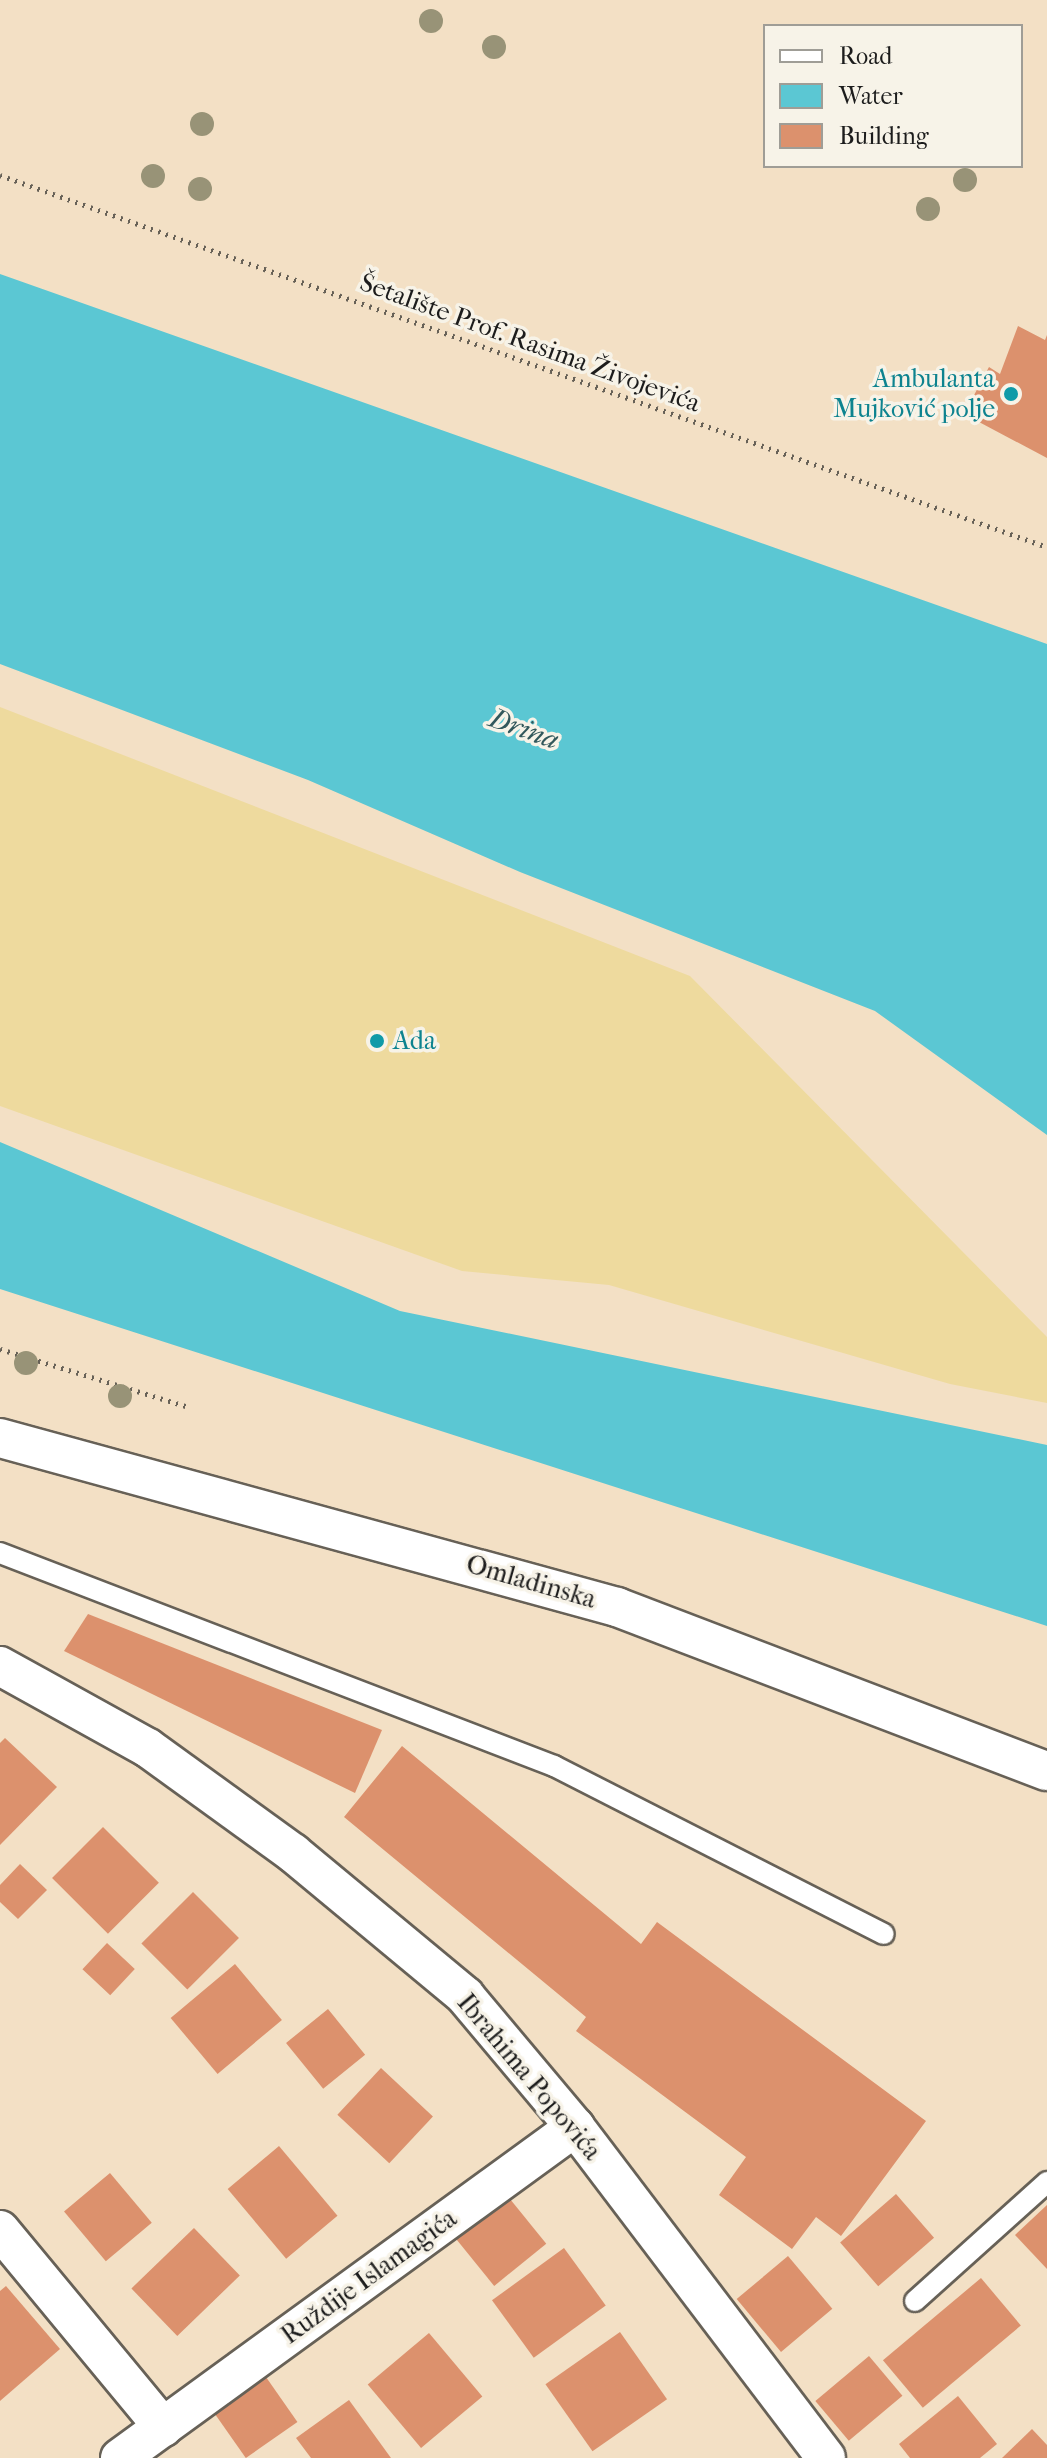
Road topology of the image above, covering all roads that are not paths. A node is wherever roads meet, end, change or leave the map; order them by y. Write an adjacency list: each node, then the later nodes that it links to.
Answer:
1 (0, 1438): 4 (street, Omladinska)
2 (0, 1553): 5 (lane)
3 (0, 1666): 6 (street, Ibrahima Popovića)
4 (1047, 1771)
5 (884, 1934)
6 (575, 2127): 10 (street, Ruždije Islamagića); 12 (street, Ibrahima Popovića)
7 (1047, 2182): 9 (lane)
8 (0, 2230): 10 (street)
9 (915, 2301)
10 (163, 2427): 11 (street, Ruždije Islamagića)
11 (120, 2458)
12 (826, 2458)

